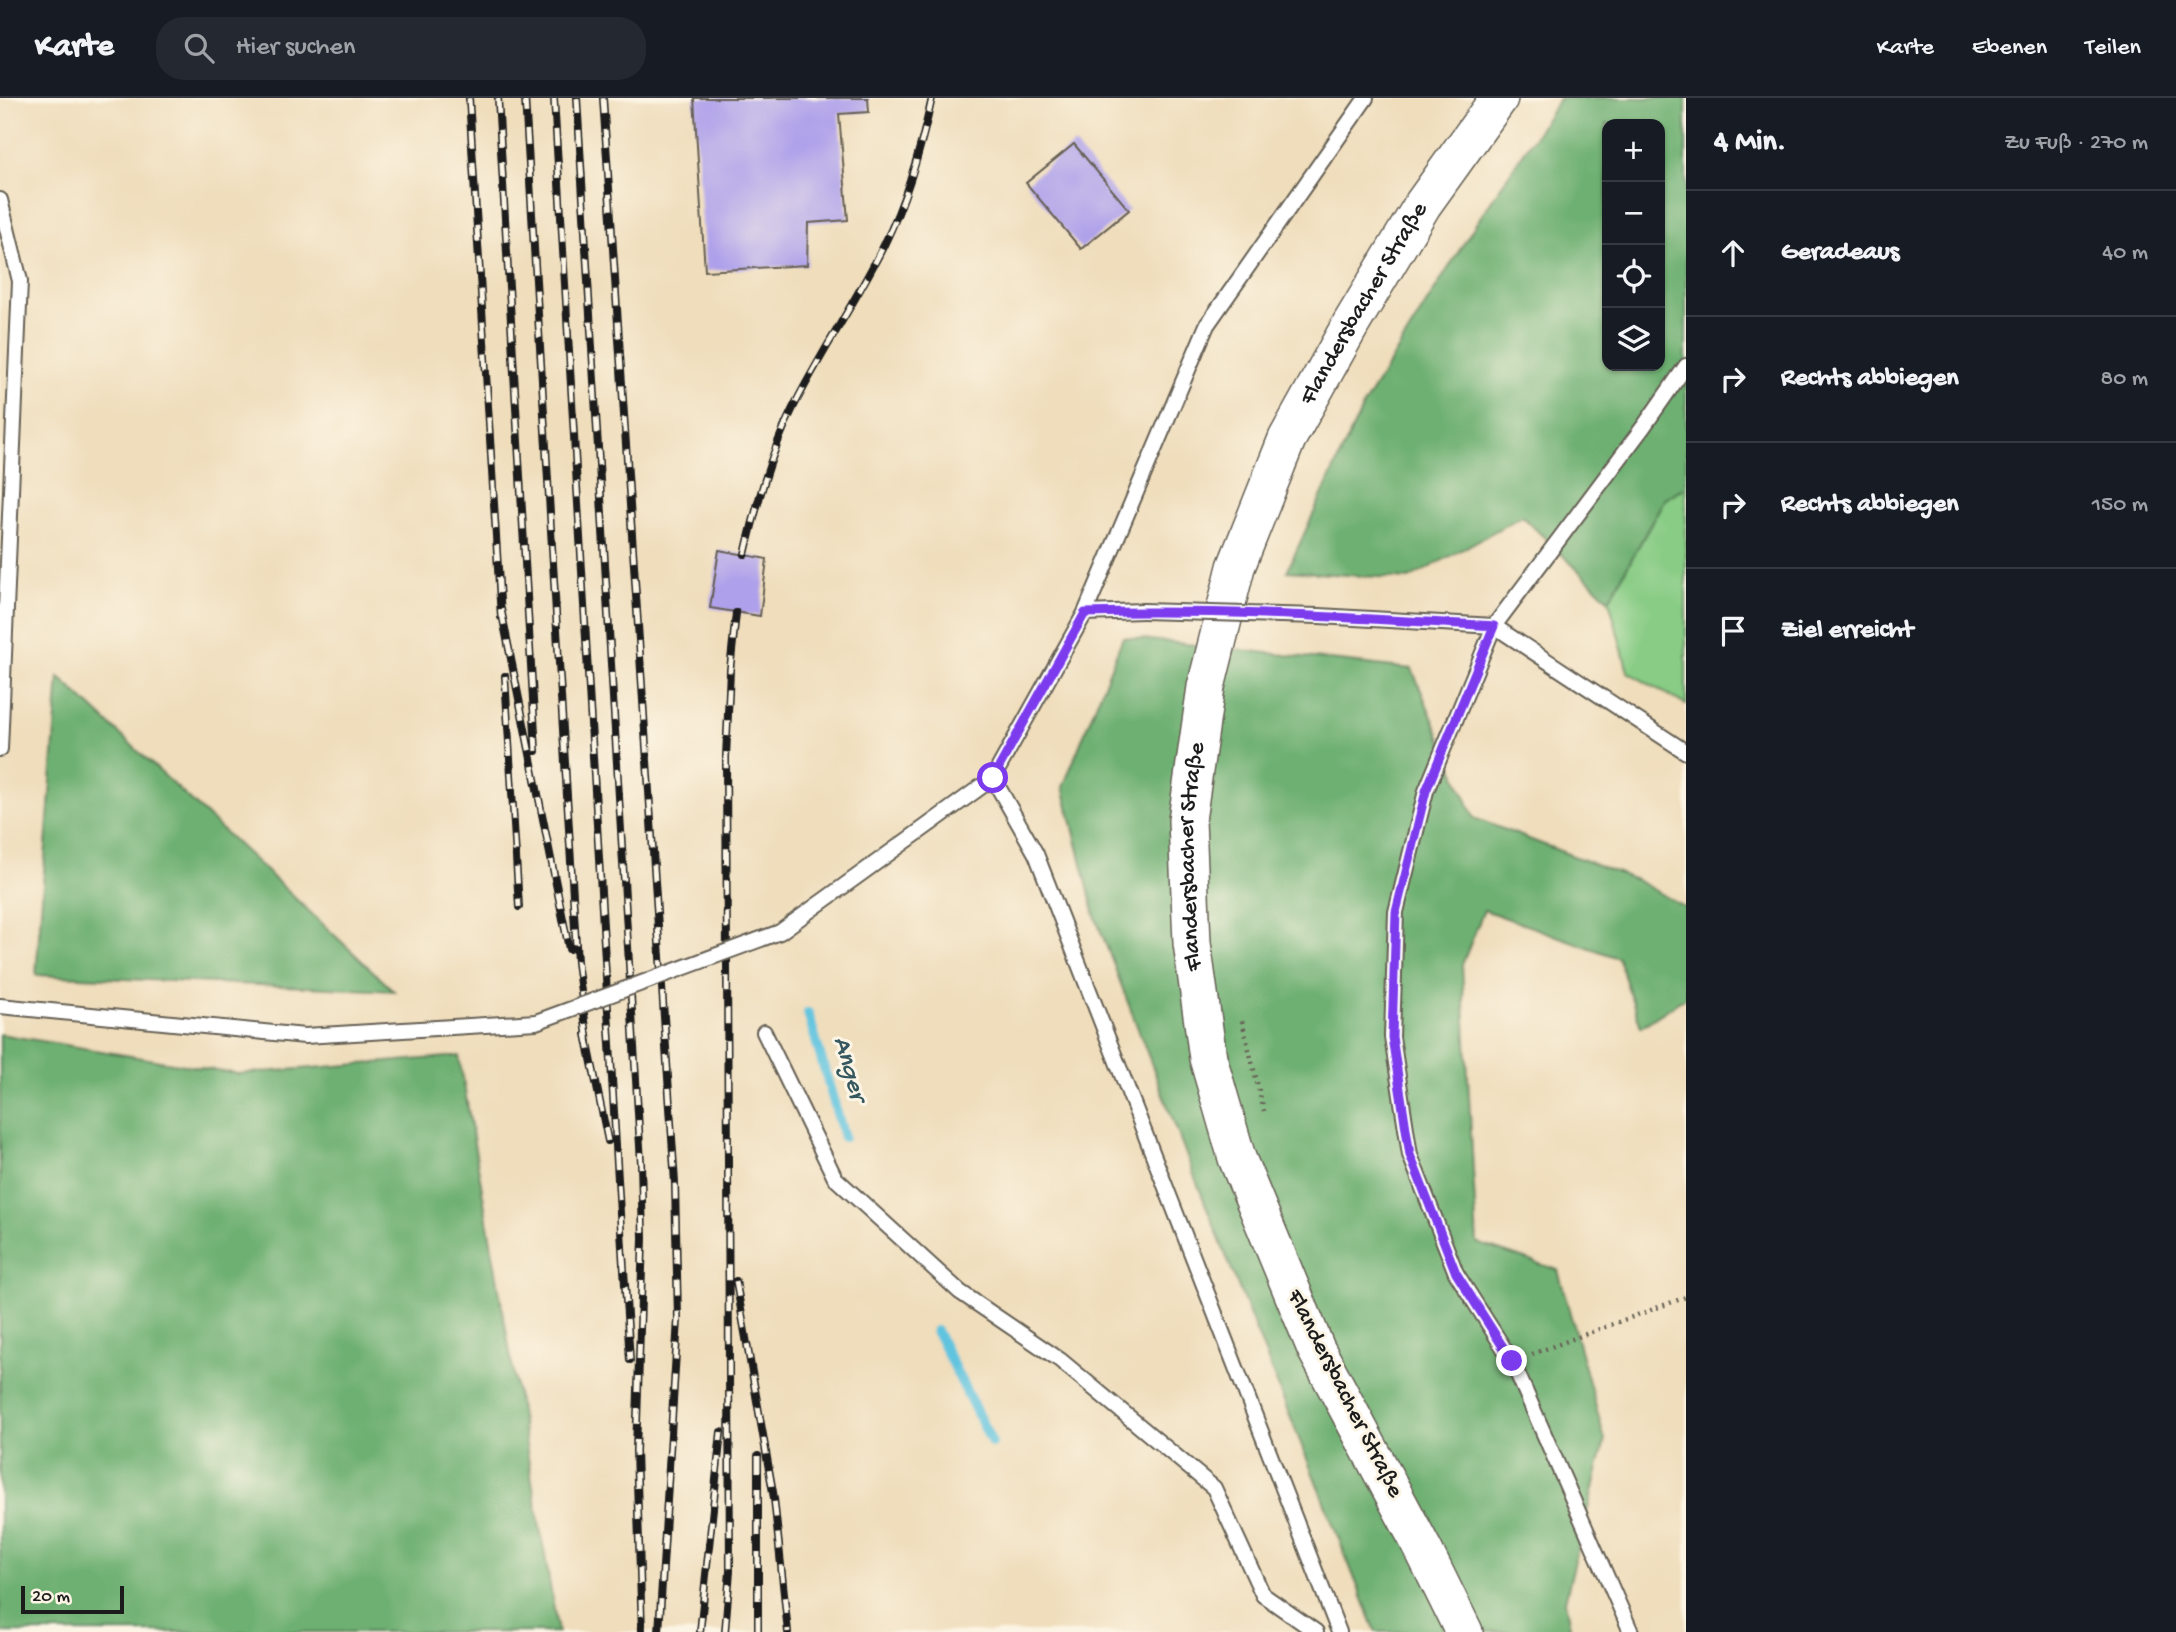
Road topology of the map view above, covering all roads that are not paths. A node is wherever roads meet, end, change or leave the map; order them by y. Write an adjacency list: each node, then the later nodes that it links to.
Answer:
1 (1366, 98): 5 (lane)
2 (1499, 98): 14 (street, Flandersbacher Straße)
3 (0, 200): 7 (lane)
4 (1686, 366): 6 (lane)
5 (1085, 613): 6 (lane, bridge); 9 (lane)
6 (1494, 626): 8 (lane); 15 (lane)
7 (0, 749)
8 (1686, 752)
9 (993, 778): 10 (lane, bridge); 13 (lane)
10 (0, 1006)
11 (764, 1032): 12 (lane)
12 (1316, 1632)
13 (1339, 1632)
14 (1464, 1632)
15 (1631, 1632)

